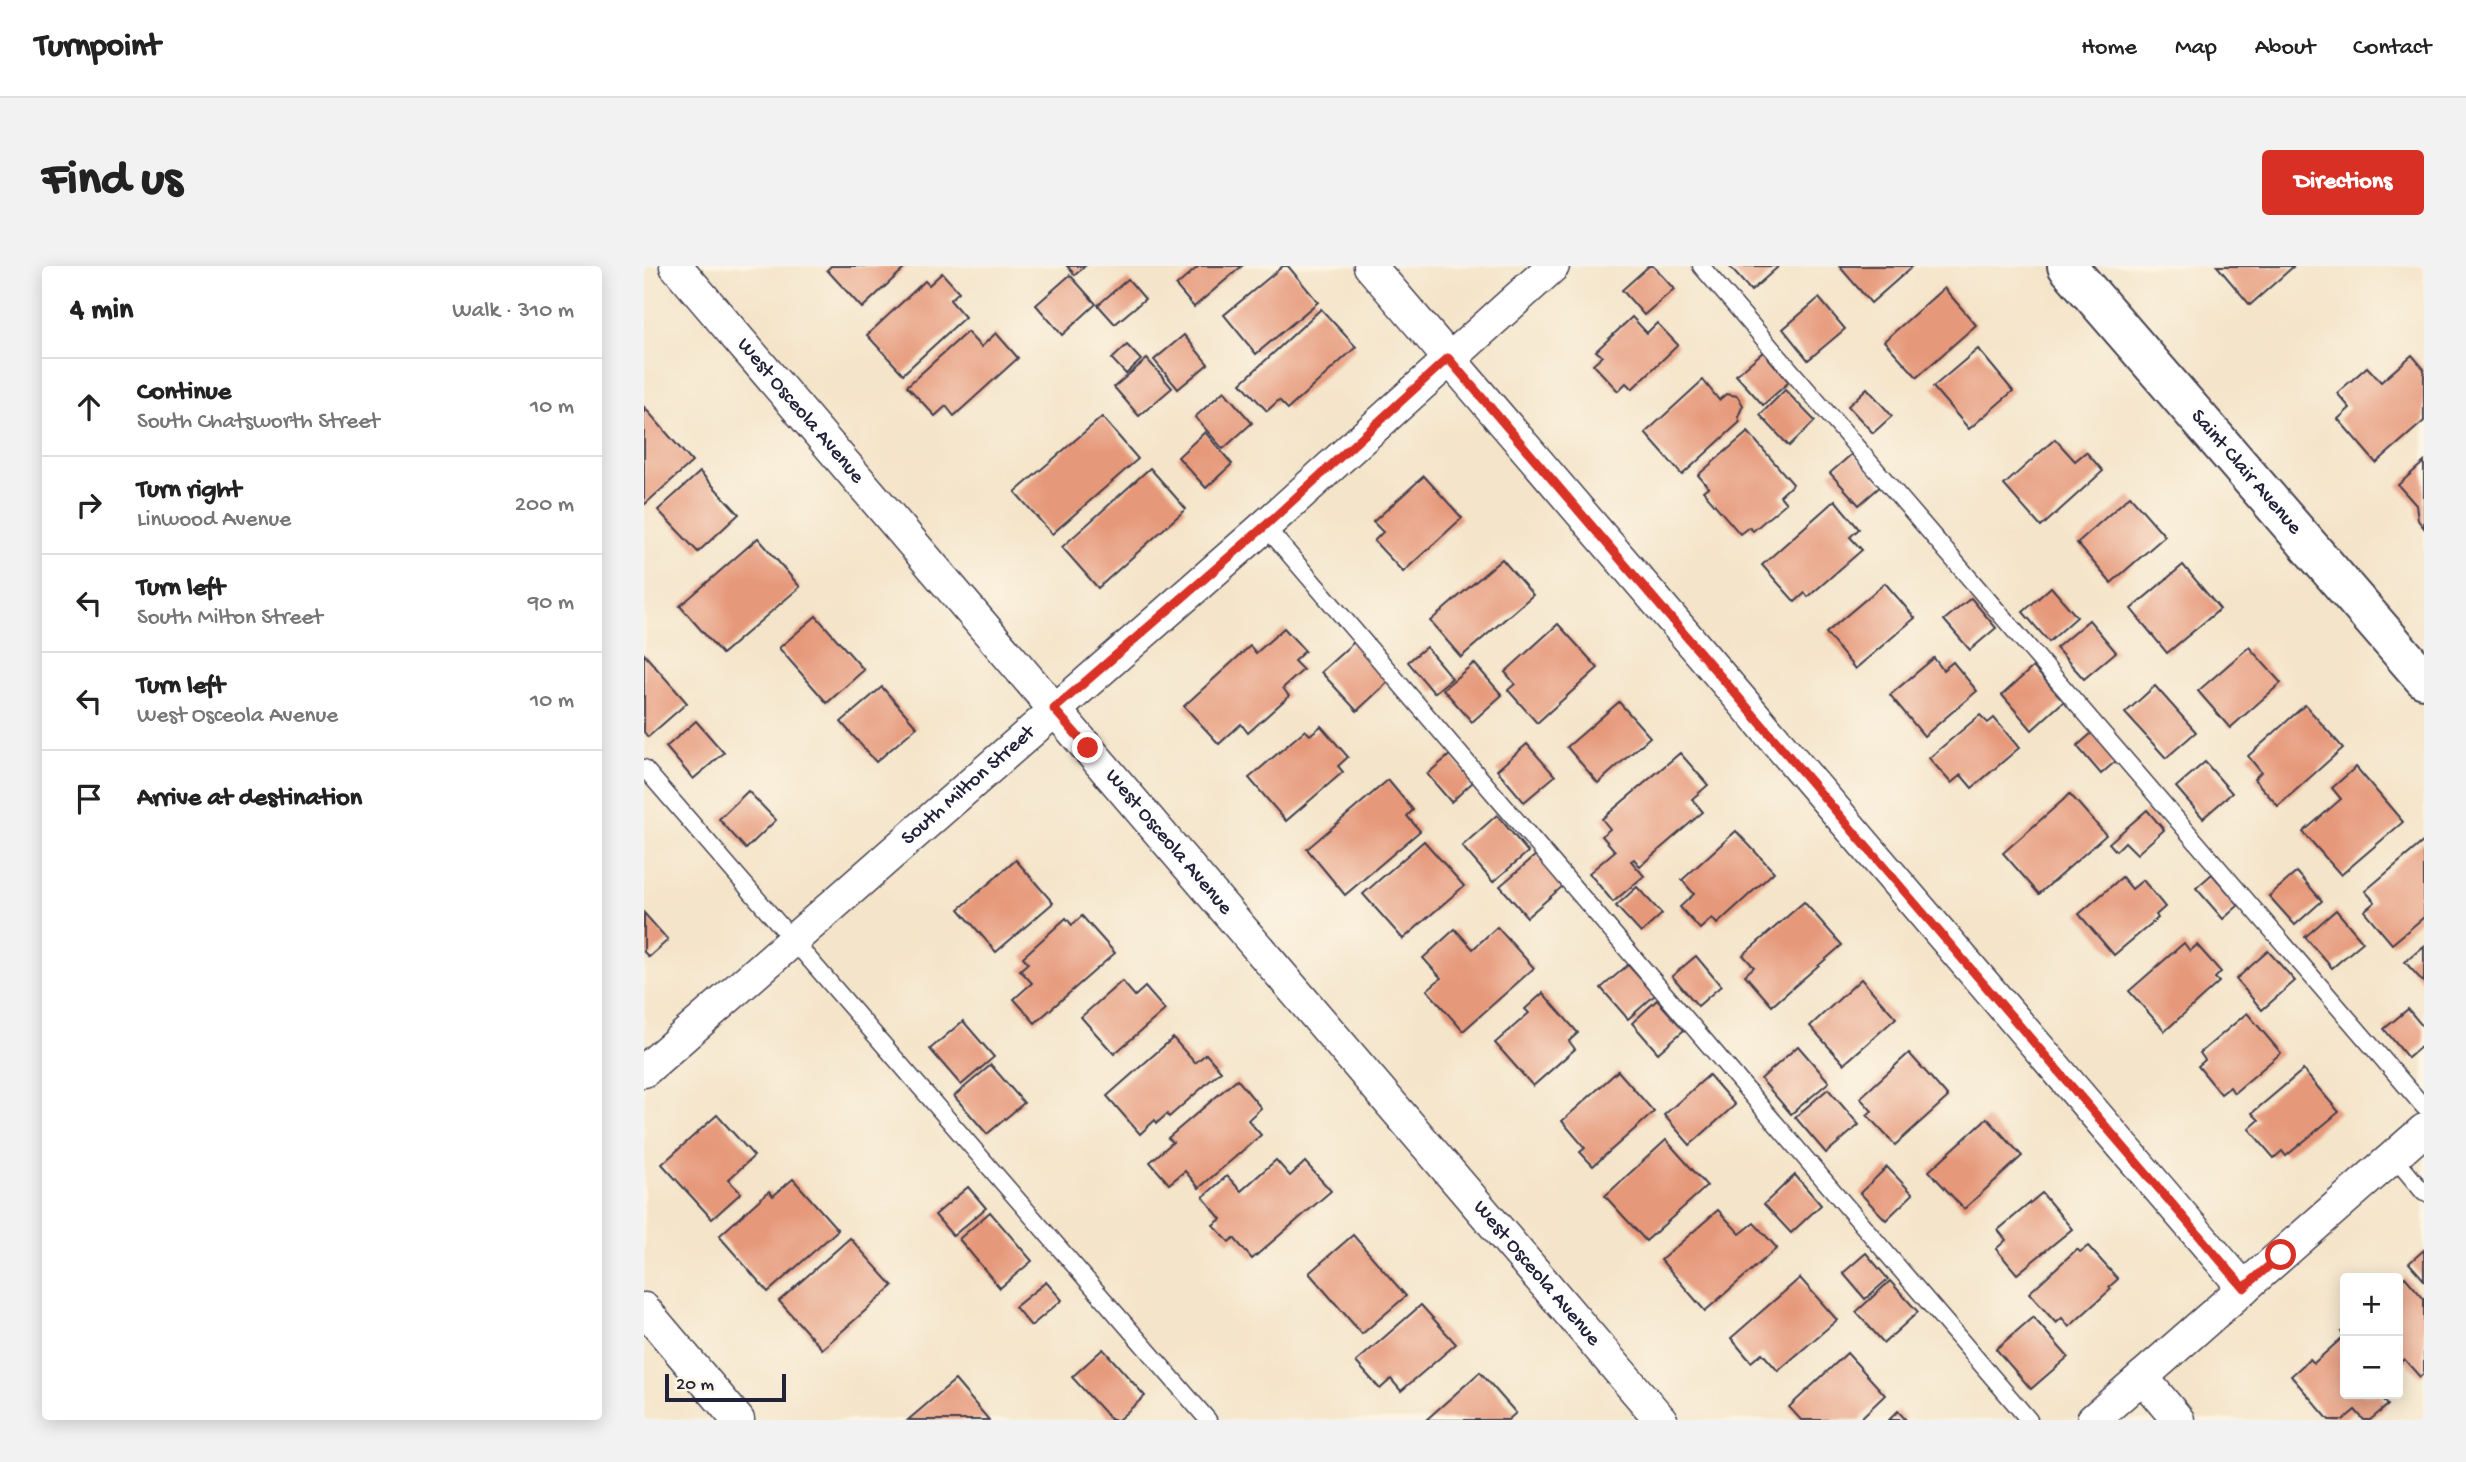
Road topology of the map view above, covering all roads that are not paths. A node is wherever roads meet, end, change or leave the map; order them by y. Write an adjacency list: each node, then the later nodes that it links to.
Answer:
1 (676, 266): 9 (street, West Osceola Avenue)
2 (1370, 266): 6 (street)
3 (1553, 266): 6 (street, South Milton Street)
4 (1701, 266): 13 (lane)
5 (2067, 266): 8 (street, Saint Clair Avenue)
6 (1448, 358): 7 (street, South Milton Street); 17 (street)
7 (1265, 526): 9 (street, South Milton Street); 23 (lane)
8 (2424, 679)
9 (1054, 709): 11 (street, South Milton Street); 22 (street, West Osceola Avenue)
10 (644, 768): 11 (lane)
11 (792, 939): 12 (street, South Milton Street); 21 (lane)
12 (644, 1071)
13 (2424, 1107)
14 (2424, 1130): 15 (street)
15 (2394, 1157): 16 (lane); 17 (street)
16 (2424, 1192)
17 (2244, 1288): 19 (street)
18 (644, 1310): 20 (street)
19 (2142, 1377): 24 (street); 25 (street)
20 (738, 1420)
21 (1208, 1420)
22 (1661, 1420)
23 (2029, 1420)
24 (2093, 1420)
25 (2178, 1420)

